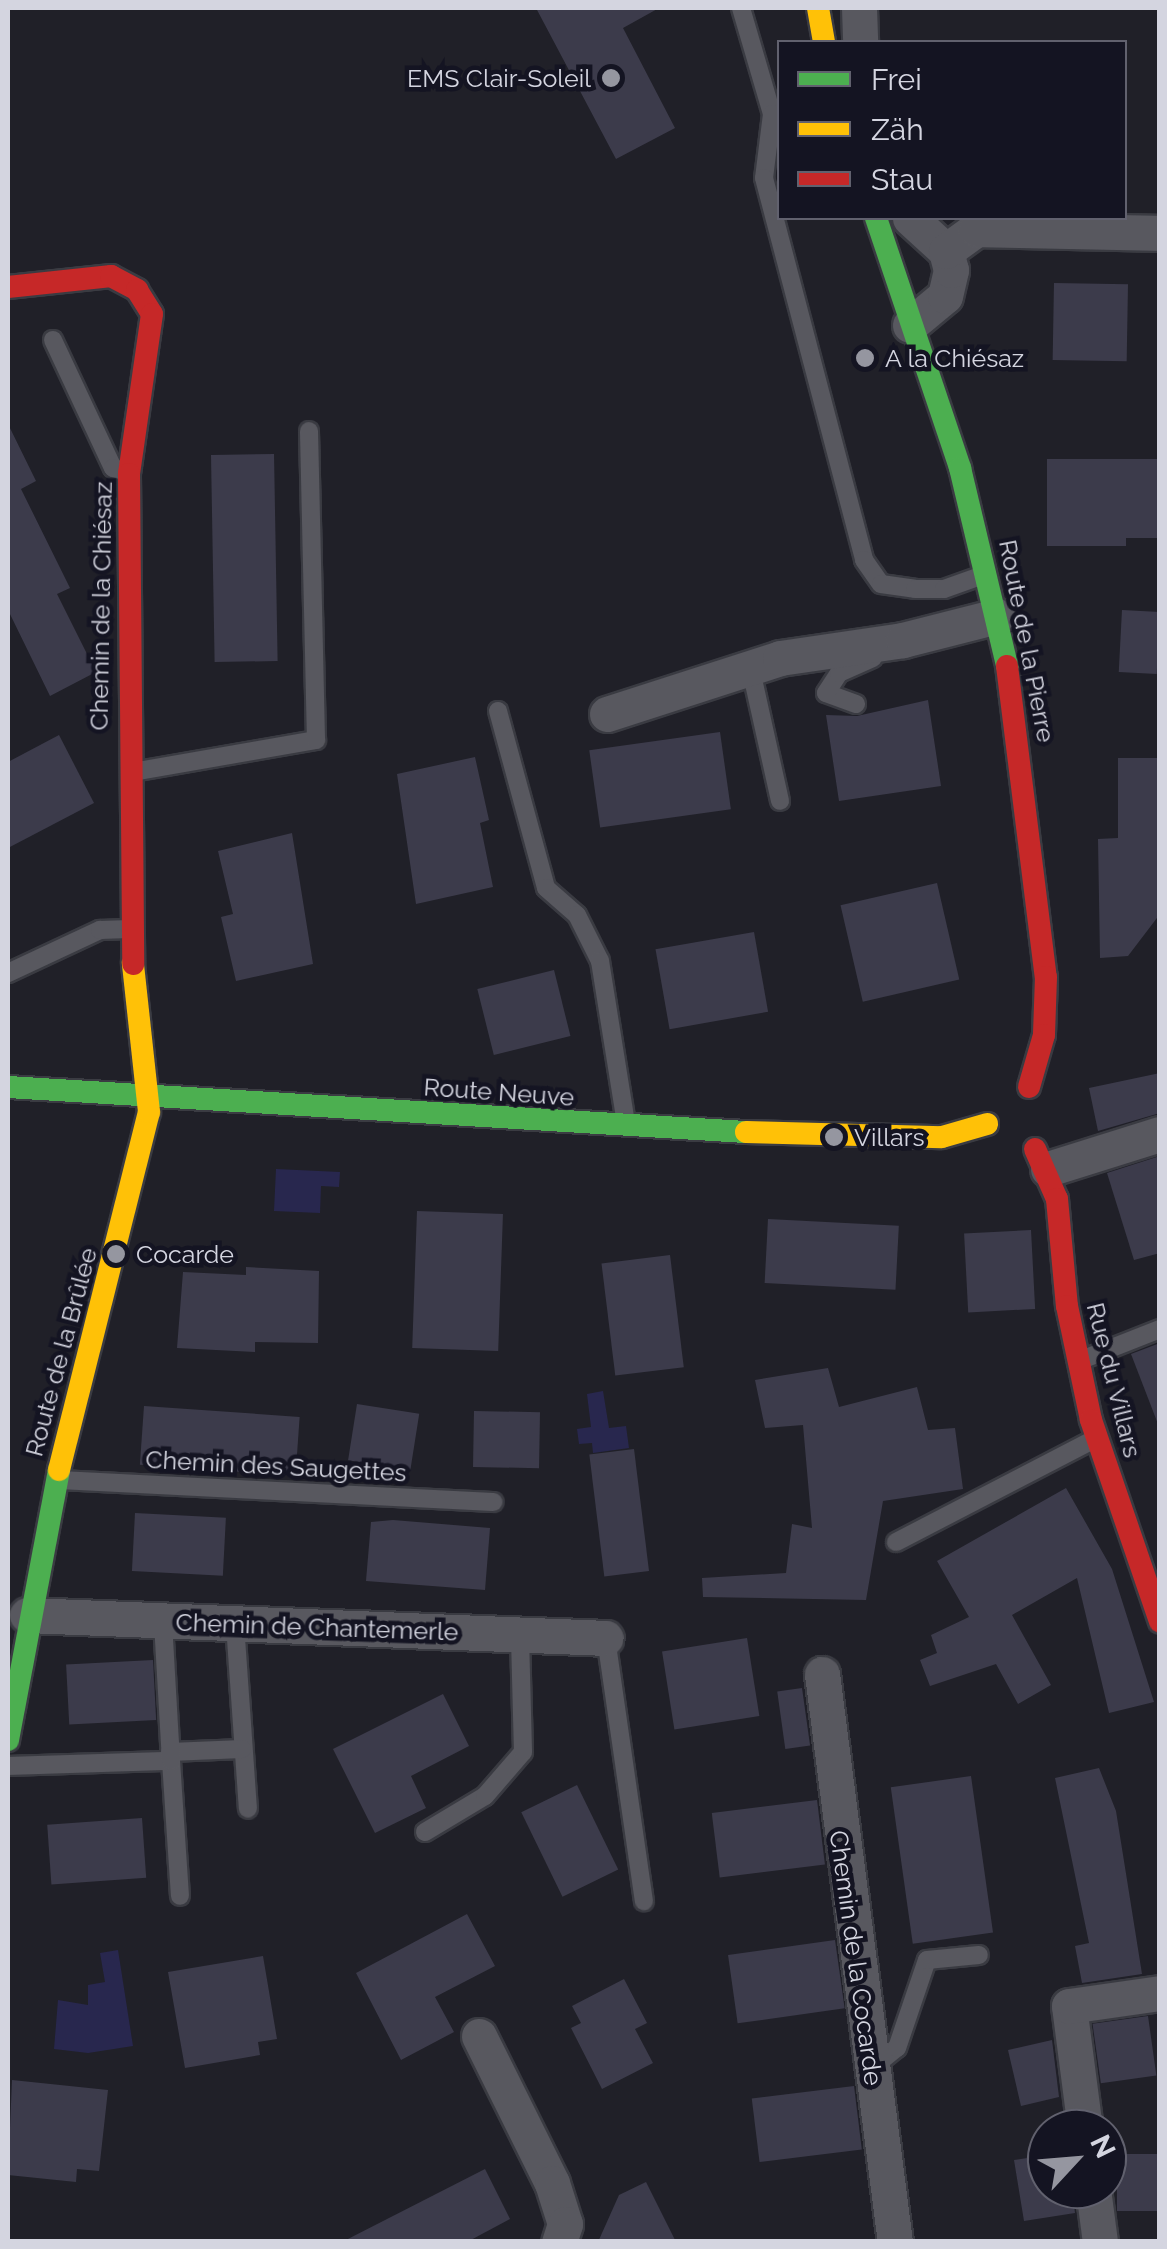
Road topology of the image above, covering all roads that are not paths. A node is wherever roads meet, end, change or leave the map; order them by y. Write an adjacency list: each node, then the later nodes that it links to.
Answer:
1 (741, 8): 15 (lane)
2 (818, 8): 4 (street)
3 (859, 8): 5 (street)
4 (824, 40)
5 (860, 40)
6 (877, 220): 11 (street, Route de la Pierre)
7 (912, 220): 9 (street)
8 (1160, 233): 9 (street)
9 (946, 251): 11 (street)
10 (8, 287): 14 (street, Chemin de la Chiésaz)
11 (910, 324): 15 (street, Route de la Pierre)
12 (53, 340): 14 (lane)
13 (309, 431): 22 (lane)
14 (130, 474): 22 (street, Chemin de la Chiésaz)
15 (988, 573): 16 (street, Route de la Pierre)
16 (997, 616): 17 (street); 28 (street, Route de la Pierre)
17 (928, 634): 18 (street); 19 (lane)
18 (752, 670): 21 (street); 23 (lane)
19 (856, 704)
20 (498, 712): 29 (lane)
21 (607, 714)
22 (127, 772): 24 (street, Chemin de la Chiésaz)
23 (780, 801)
24 (129, 929): 25 (lane); 27 (street, Chemin de la Chiésaz)
25 (8, 973)
26 (8, 1087): 27 (street, Route Neuve)
27 (147, 1096): 29 (street, Route Neuve); 35 (street, Route de la Brûlée)
28 (1009, 1113): 29 (street, Route Neuve); 31 (street, Route Neuve)
29 (627, 1127)
30 (1160, 1134): 31 (street)
31 (1045, 1150): 33 (street, Rue du Villars)
32 (1160, 1329): 33 (lane)
33 (1076, 1362): 34 (street, Rue du Villars)
34 (1097, 1438): 37 (lane); 41 (street, Rue du Villars)
35 (56, 1480): 36 (lane, Chemin des Saugettes); 38 (street, Route de la Brûlée)
36 (493, 1502)
37 (896, 1542)
38 (17, 1613): 40 (street, Chemin de Chantemerle); 46 (street, Route de la Brûlée)
39 (457, 1615): 42 (lane)
40 (163, 1621): 42 (street, Chemin de Chantemerle); 48 (lane)
41 (1160, 1621)
42 (249, 1624): 43 (street, Chemin de Chantemerle); 47 (lane)
43 (520, 1635): 44 (street, Chemin de Chantemerle); 51 (lane)
44 (606, 1638): 53 (lane)
45 (822, 1674): 57 (street, Chemin de la Cocarde)
46 (8, 1740)
47 (242, 1749): 48 (lane); 50 (lane)
48 (170, 1756): 49 (lane); 52 (lane)
49 (8, 1766)
50 (248, 1808)
51 (425, 1832)
52 (180, 1896)
53 (644, 1901)
54 (979, 1955): 57 (lane)
55 (1160, 1992): 58 (street)
56 (480, 2036): 60 (street)
57 (872, 2068): 61 (street, Chemin de la Cocarde)
58 (1082, 2109)
59 (1096, 2209): 62 (street)
60 (559, 2242)
61 (895, 2242)
62 (1100, 2242)

